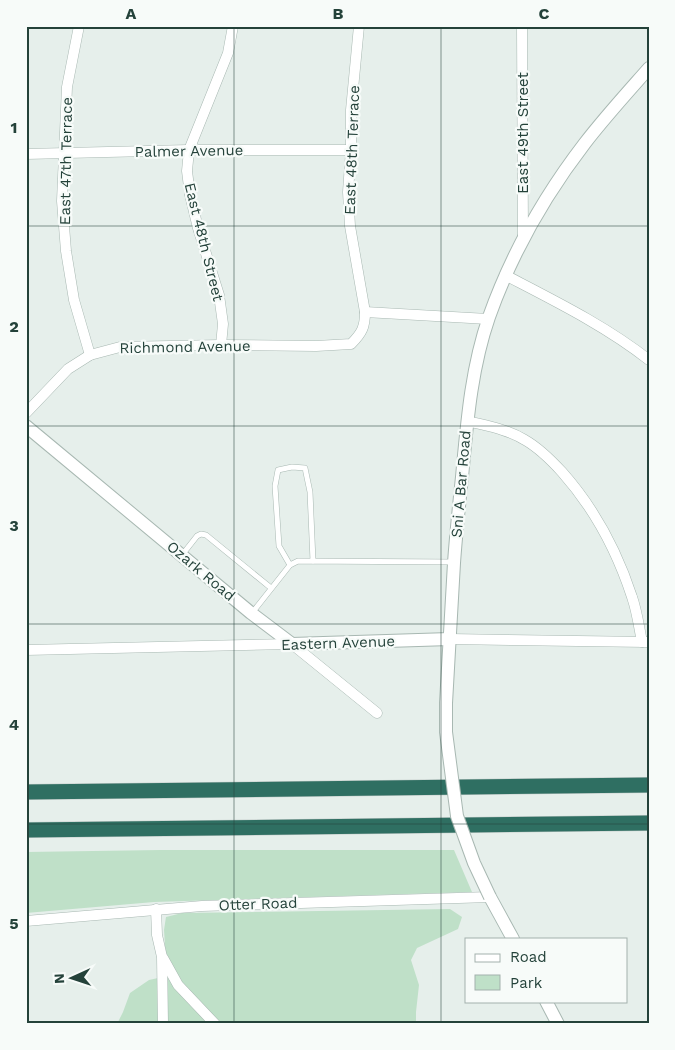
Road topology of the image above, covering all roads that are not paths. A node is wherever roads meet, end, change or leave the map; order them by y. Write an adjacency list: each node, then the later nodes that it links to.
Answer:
1 (78, 26): 8 (street, East 47th Terrace)
2 (234, 26): 6 (street, East 48th Street)
3 (359, 26): 7 (street, East 48th Terrace)
4 (522, 26): 10 (street, East 49th Street)
5 (649, 68): 10 (street, Sni A Bar Road)
6 (189, 150): 7 (street, Palmer Avenue); 8 (street, Palmer Avenue); 14 (street, East 48th Street)
7 (351, 150): 12 (street, East 48th Terrace)
8 (64, 152): 9 (street, Palmer Avenue); 16 (street, East 47th Terrace)
9 (26, 154)
10 (523, 239): 11 (street, Sni A Bar Road)
11 (505, 275): 13 (street, Sni A Bar Road); 17 (street)
12 (365, 312): 13 (street); 15 (street, East 48th Terrace)
13 (488, 319): 19 (street, Sni A Bar Road)
14 (221, 345): 15 (street, Richmond Avenue); 16 (street, Richmond Avenue)
15 (338, 345)
16 (90, 355): 18 (street, Richmond Avenue)
17 (649, 360)
18 (26, 413)
19 (467, 421): 23 (street, Sni A Bar Road); 28 (street)
20 (26, 426): 21 (street, Ozark Road)
21 (182, 555): 25 (lane); 26 (street, Ozark Road)
22 (314, 561): 23 (lane); 24 (lane); 24 (lane)
23 (454, 562): 27 (street, Sni A Bar Road)
24 (290, 565): 25 (lane)
25 (271, 588): 26 (lane)
26 (251, 613): 29 (street, Ozark Road)
27 (450, 639): 28 (street, Eastern Avenue); 29 (street, Eastern Avenue); 36 (street, Sni A Bar Road, bridge)
28 (645, 642)
29 (292, 644): 30 (street, Eastern Avenue); 31 (street, Ozark Road)
30 (26, 650)
31 (377, 713)
32 (649, 785): 33 (highway)
33 (26, 792)
34 (649, 823): 35 (highway)
35 (26, 830)
36 (490, 897): 37 (street, Otter Road); 39 (street, Sni A Bar Road)
37 (156, 909): 38 (street, Otter Road); 40 (street)
38 (26, 921)
39 (511, 938)
40 (162, 957): 42 (street); 43 (street)
41 (547, 1002): 44 (street)
42 (163, 1024)
43 (215, 1024)
44 (558, 1024)

